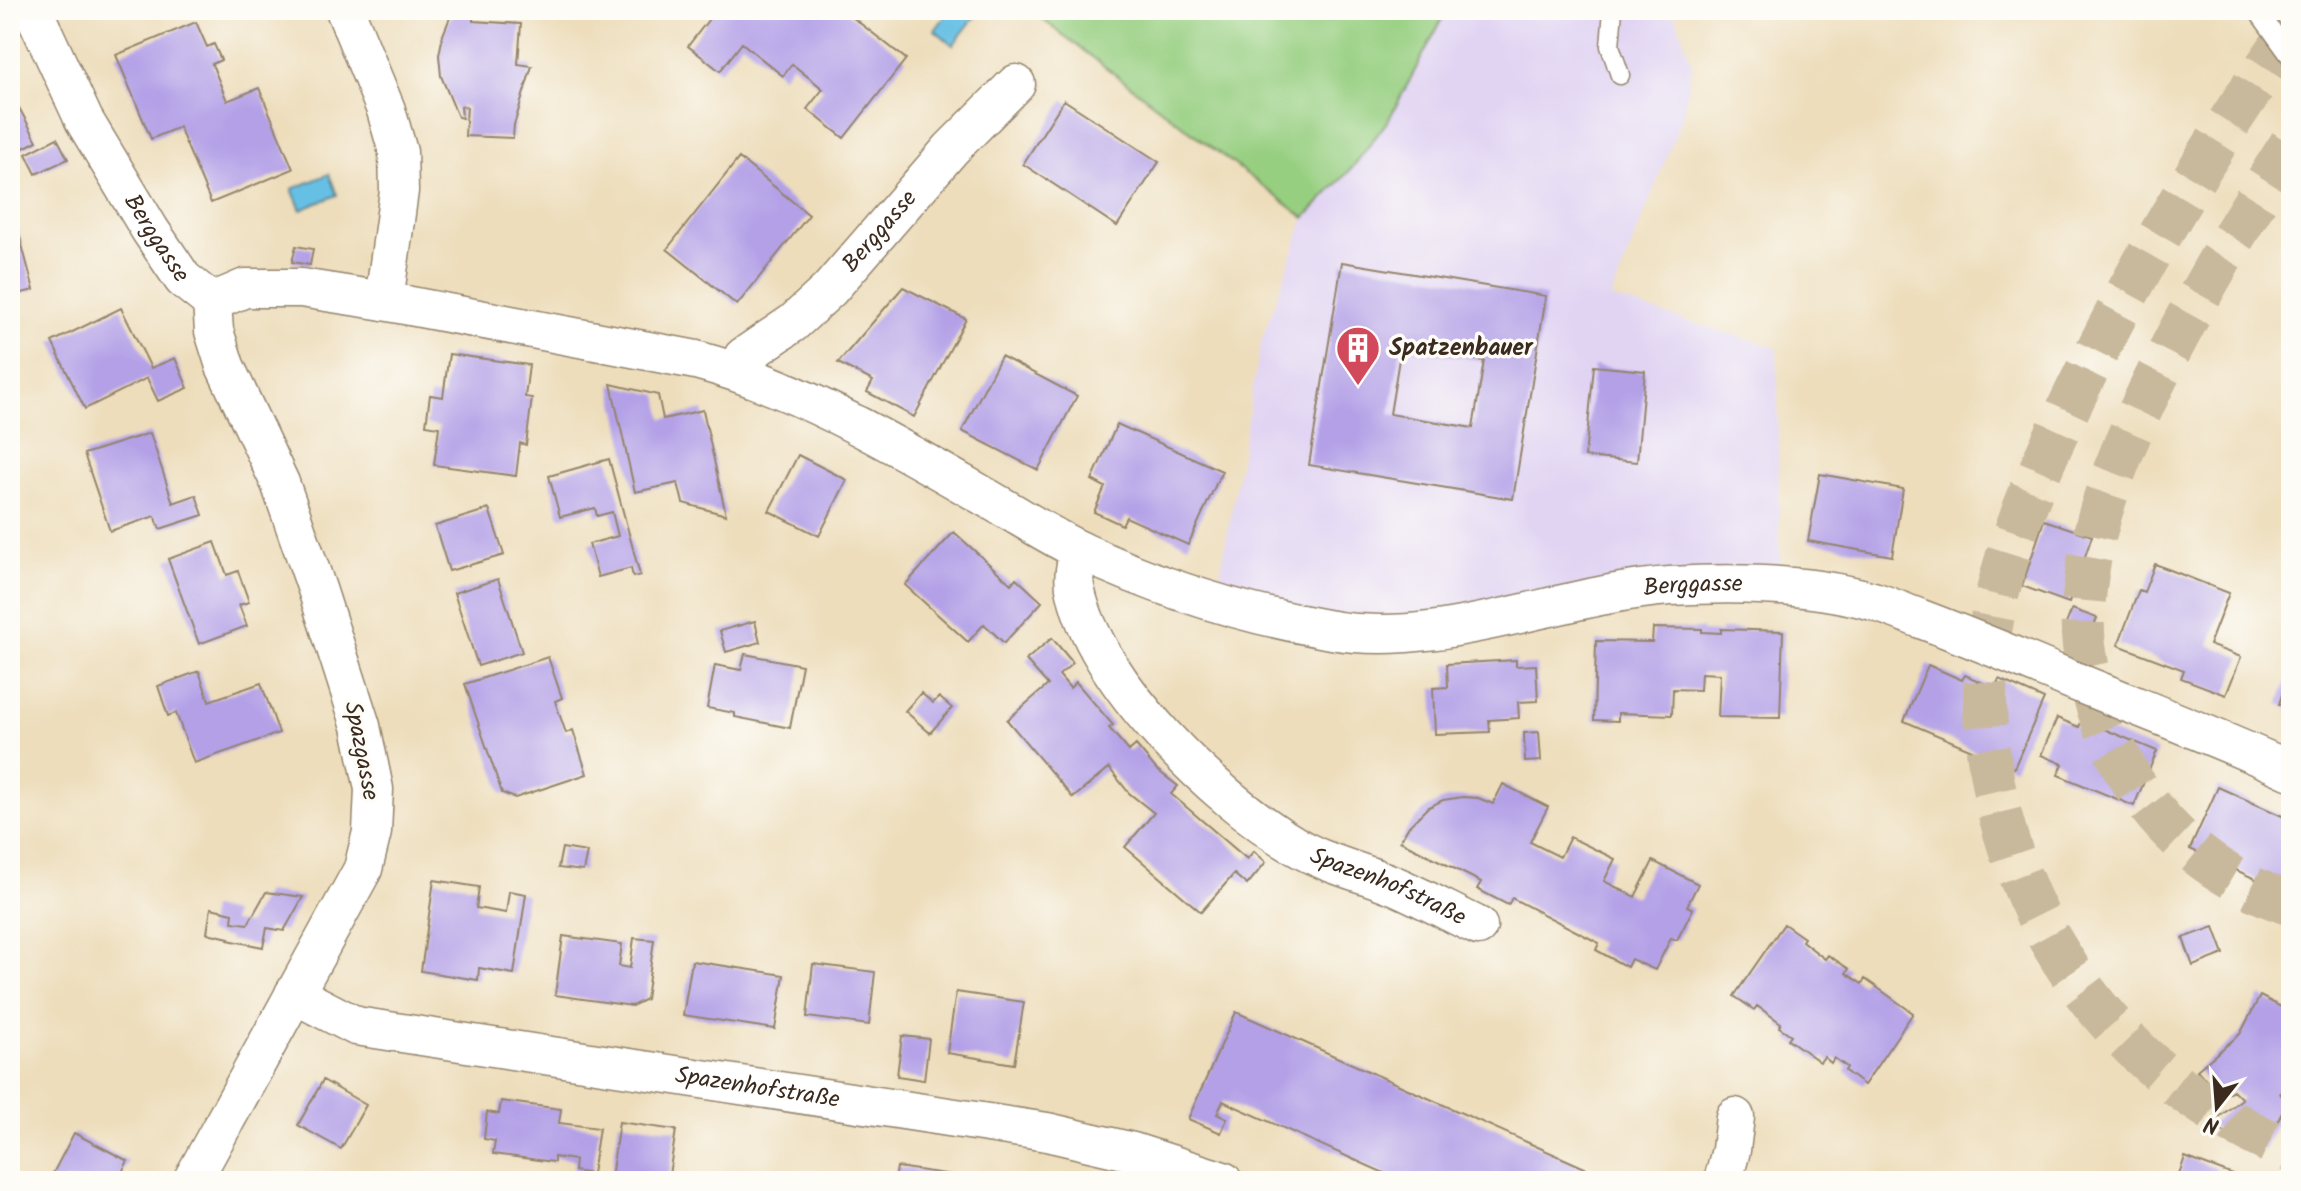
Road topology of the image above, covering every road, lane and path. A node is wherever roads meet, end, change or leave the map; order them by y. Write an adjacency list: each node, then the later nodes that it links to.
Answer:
1 (33, 10): 9 (street, Berggasse)
2 (345, 10): 8 (street)
3 (1613, 10): 6 (lane)
4 (2257, 10): 5 (lane)
5 (2291, 57)
6 (1620, 75)
7 (1016, 84): 10 (street, Berggasse)
8 (384, 301): 9 (street, Berggasse); 10 (street, Berggasse)
9 (212, 302): 14 (street, Spazgasse)
10 (737, 371): 11 (street, Berggasse)
11 (1079, 550): 12 (street, Berggasse); 13 (street, Spazenhofstraße)
12 (2291, 771)
13 (1478, 926)
14 (294, 994): 16 (street, Spazgasse); 17 (street, Spazenhofstraße)
15 (1735, 1117): 18 (street)
16 (192, 1181)
17 (1223, 1181)
18 (1723, 1181)

